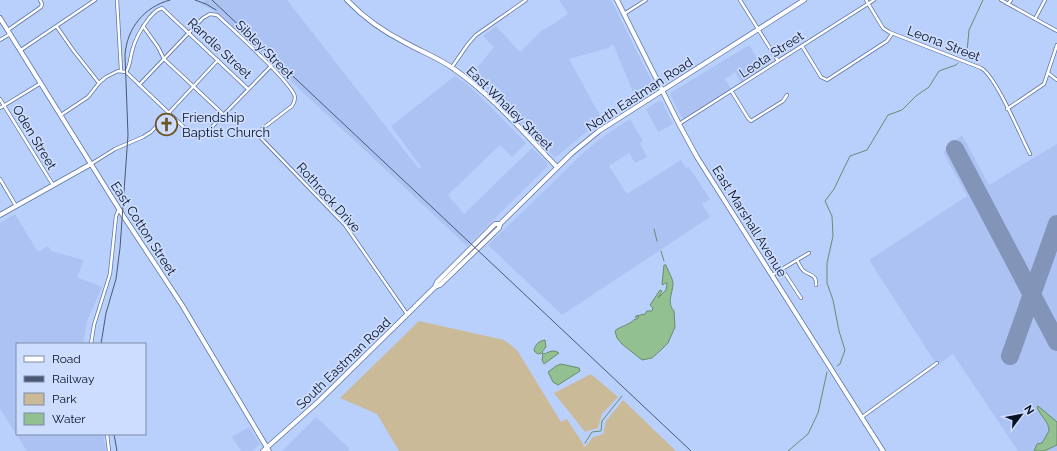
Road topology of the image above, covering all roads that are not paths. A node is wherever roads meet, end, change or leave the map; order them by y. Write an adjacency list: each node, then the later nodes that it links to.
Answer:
1 (40, 0): 24 (street)
2 (95, 0): 21 (street)
3 (117, 0): 36 (street)
4 (347, 0): 35 (main road, East Whaley Street)
5 (526, 0): 35 (street)
6 (617, 0): 17 (main road, East Marshall Avenue)
7 (646, 0): 17 (street)
8 (740, 0): 22 (street)
9 (804, 0): 22 (main road, North Eastman Road)
10 (866, 0): 15 (street, Leona Street)
11 (874, 0): 15 (street, Leota Street)
12 (1001, 0): 16 (street)
13 (1011, 0): 16 (street)
14 (1045, 0): 19 (street)
15 (868, 4): 26 (street, Leona Street); 29 (street, Leota Street)
16 (1008, 4): 19 (street)
17 (623, 14): 45 (main road, East Marshall Avenue)
18 (0, 18): 24 (main road, East Cotton Street)
19 (1035, 19): 23 (street)
20 (144, 26): 25 (street, Randle Street); 31 (street); 37 (street)
21 (57, 27): 30 (street); 41 (street)
22 (758, 29): 33 (street); 45 (main road, North Eastman Road)
23 (1057, 31)
24 (9, 32): 27 (street); 30 (main road, East Cotton Street)
25 (189, 33): 31 (street); 32 (street, Randle Street); 34 (street, Sibley Street)
26 (892, 34): 29 (street); 51 (street, Leona Street)
27 (0, 40)
28 (1057, 45): 38 (street)
29 (802, 46): 33 (street, Leota Street)
30 (21, 50): 40 (main road, East Cotton Street)
31 (164, 59): 42 (street); 43 (street)
32 (218, 60): 43 (street); 44 (street, Randle Street)
33 (778, 61): 46 (street, Leota Street)
34 (270, 66): 44 (street); 56 (street, Sibley Street)
35 (452, 67): 59 (main road, East Whaley Street)
36 (121, 70): 37 (street); 41 (street)
37 (126, 72): 42 (street)
38 (1048, 73): 39 (street); 51 (street)
39 (1057, 80)
40 (41, 83): 49 (street); 54 (main road, East Cotton Street)
41 (99, 83): 54 (street)
42 (139, 85): 52 (street)
43 (194, 87): 52 (street); 53 (street)
44 (248, 89): 53 (street)
45 (662, 91): 55 (main road, East Marshall Avenue); 59 (main road, North Eastman Road)
46 (732, 92): 47 (street); 55 (street, Leota Street)
47 (787, 95)
48 (0, 99): 49 (street, Oden Street)
49 (4, 105): 50 (street); 61 (street, Oden Street)
50 (0, 108)
51 (1007, 109): 57 (street, Leona Street)
52 (169, 113): 53 (street); 58 (street)
53 (223, 114)
54 (61, 115): 58 (main road, East Cotton Street)
55 (679, 124): 69 (main road, East Marshall Avenue)
56 (258, 136): 72 (street, Rothrock Drive)
57 (1030, 154)
58 (91, 164): 61 (main road); 63 (main road, East Cotton Street)
59 (557, 167): 65 (main road, North Eastman Road)
60 (0, 179): 62 (street)
61 (53, 186): 62 (main road)
62 (16, 206): 64 (main road)
63 (119, 209): 73 (street); 77 (main road, East Cotton Street)
64 (0, 215)
65 (475, 248): 72 (main road, South Eastman Road)
66 (809, 253): 67 (street)
67 (797, 260): 68 (street); 70 (street)
68 (782, 269): 69 (street); 71 (street)
69 (772, 275): 75 (main road, East Marshall Avenue)
70 (816, 285)
71 (800, 298)
72 (407, 314): 77 (main road, South Eastman Road)
73 (91, 343)
74 (937, 363): 75 (street)
75 (862, 417): 80 (main road, East Marshall Avenue)
76 (107, 435): 78 (street)
77 (268, 449): 79 (main road, South Eastman Road)
78 (109, 451)
79 (262, 451)
80 (884, 451)

